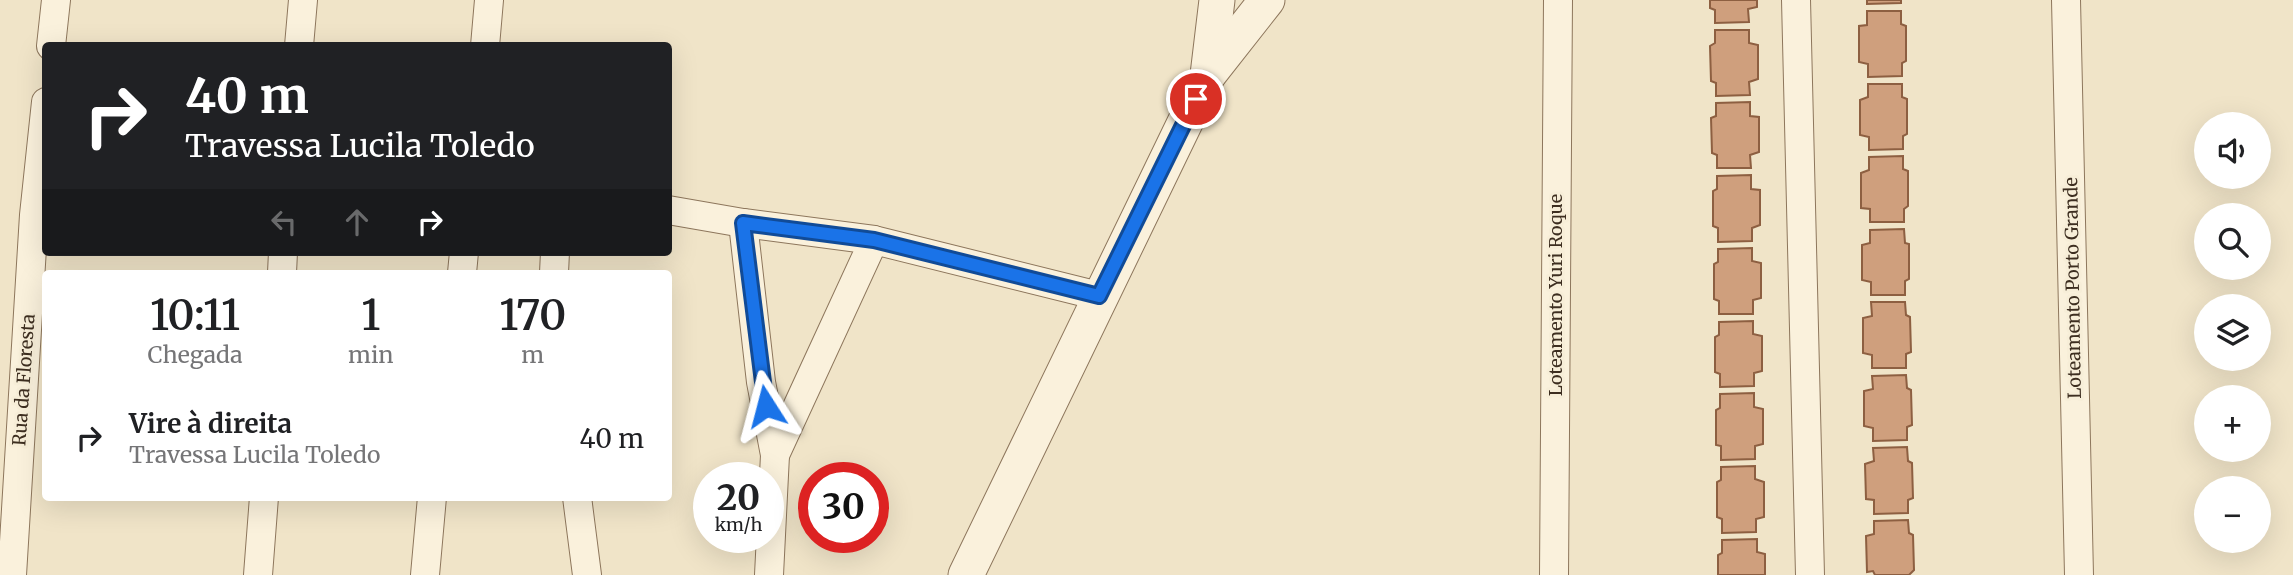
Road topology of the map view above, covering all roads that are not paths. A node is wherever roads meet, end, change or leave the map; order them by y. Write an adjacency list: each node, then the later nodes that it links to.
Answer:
1 (56, 0): 9 (street)
2 (303, 0): 10 (street)
3 (489, 0): 11 (street)
4 (1217, 0): 12 (street)
5 (1267, 0): 12 (street)
6 (1796, 0): 29 (street)
7 (2066, 0): 30 (street, Loteamento Porto Grande)
8 (1558, 8): 28 (street, Loteamento Yuri Roque)
9 (51, 42)
10 (299, 42)
11 (485, 42)
12 (1208, 75): 17 (street)
13 (42, 140): 22 (street, Rua da Floresta)
14 (672, 211): 15 (street)
15 (743, 223): 16 (street); 18 (street)
16 (874, 240): 17 (street); 18 (street)
17 (1099, 296): 27 (street)
18 (775, 455): 26 (street)
19 (264, 501): 23 (street)
20 (432, 501): 24 (street)
21 (578, 501): 25 (street)
22 (12, 575)
23 (258, 575)
24 (425, 575)
25 (587, 575)
26 (769, 575)
27 (966, 575)
28 (1555, 575)
29 (1810, 575)
30 (2080, 575)

